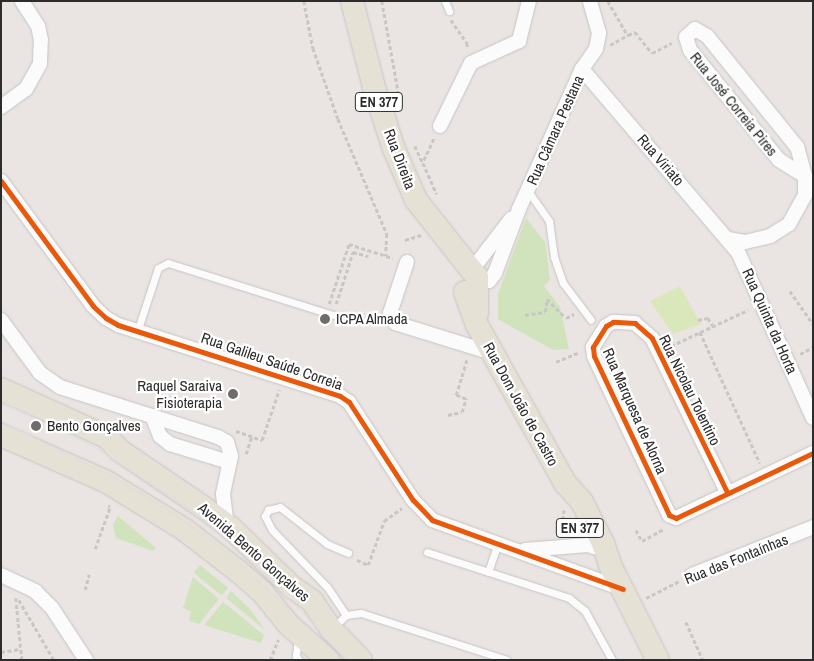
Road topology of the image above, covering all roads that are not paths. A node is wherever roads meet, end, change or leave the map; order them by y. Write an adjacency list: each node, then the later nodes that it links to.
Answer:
1 (22, 1): 8 (street)
2 (352, 1): 17 (main road, Rua Direita / EN 377)
3 (445, 1): 6 (lane)
4 (529, 1): 9 (street)
5 (590, 1): 7 (street, Rua Câmara Pestana)
6 (449, 12)
7 (582, 69): 12 (street, Rua Câmara Pestana); 14 (street, Rua Viriato)
8 (1, 107)
9 (440, 126)
10 (805, 176): 10 (street, Rua José Correia Pires); 14 (street, Rua José Correia Pires)
11 (1, 180): 22 (street, Rua Galileu Saúde Correia)
12 (528, 191): 13 (street, Rua Câmara Pestana); 20 (lane, Rua Câmara Pestana)
13 (519, 209): 17 (street, Rua Câmara Pestana); 17 (street, Rua Câmara Pestana)
14 (728, 239): 15 (street, Rua Viriato)
15 (738, 252): 26 (street, Rua Quinta da Horta)
16 (406, 262): 23 (street)
17 (468, 280): 23 (main road, Rua Dom João de Castro / EN 377)
18 (333, 315): 22 (lane)
19 (1, 320): 25 (street)
20 (591, 320)
21 (613, 322): 30 (street, Rua Nicolau Tolentino); 30 (street, Rua Marquesa de Alorna)
22 (138, 329): 33 (street, Rua Galileu Saúde Correia)
23 (492, 353): 37 (main road, Rua Dom João de Castro / EN 377)
24 (1, 389): 31 (main road, Avenida Bento Gonçalves)
25 (152, 416): 29 (street); 29 (street)
26 (813, 418)
27 (1, 435): 43 (main road, Avenida Bento Gonçalves)
28 (813, 453): 30 (street)
29 (229, 462): 31 (street)
30 (726, 492)
31 (227, 525): 42 (main road, Avenida Bento Gonçalves)
32 (813, 528): 40 (street, Rua das Fontaínhas)
33 (498, 543): 34 (street, Rua Galileu Saúde Correia); 38 (lane)
34 (522, 551): 37 (street, Rua Galileu Saúde Correia); 41 (street, Rua Galileu Saúde Correia)
35 (427, 552): 38 (lane)
36 (348, 553): 42 (lane)
37 (601, 553): 41 (main road, Rua Dom João de Castro / EN 377)
38 (488, 572): 49 (lane)
39 (1, 575): 44 (street)
40 (692, 575)
41 (623, 589): 50 (main road, Rua Dom João de Castro / EN 377)
42 (339, 622): 47 (main road, Avenida Bento Gonçalves); 48 (lane)
43 (292, 628): 45 (lane); 46 (main road, Avenida Bento Gonçalves)
44 (86, 660)
45 (299, 660)
46 (328, 660)
47 (361, 660)
48 (508, 660)
49 (612, 660)
50 (658, 660)

